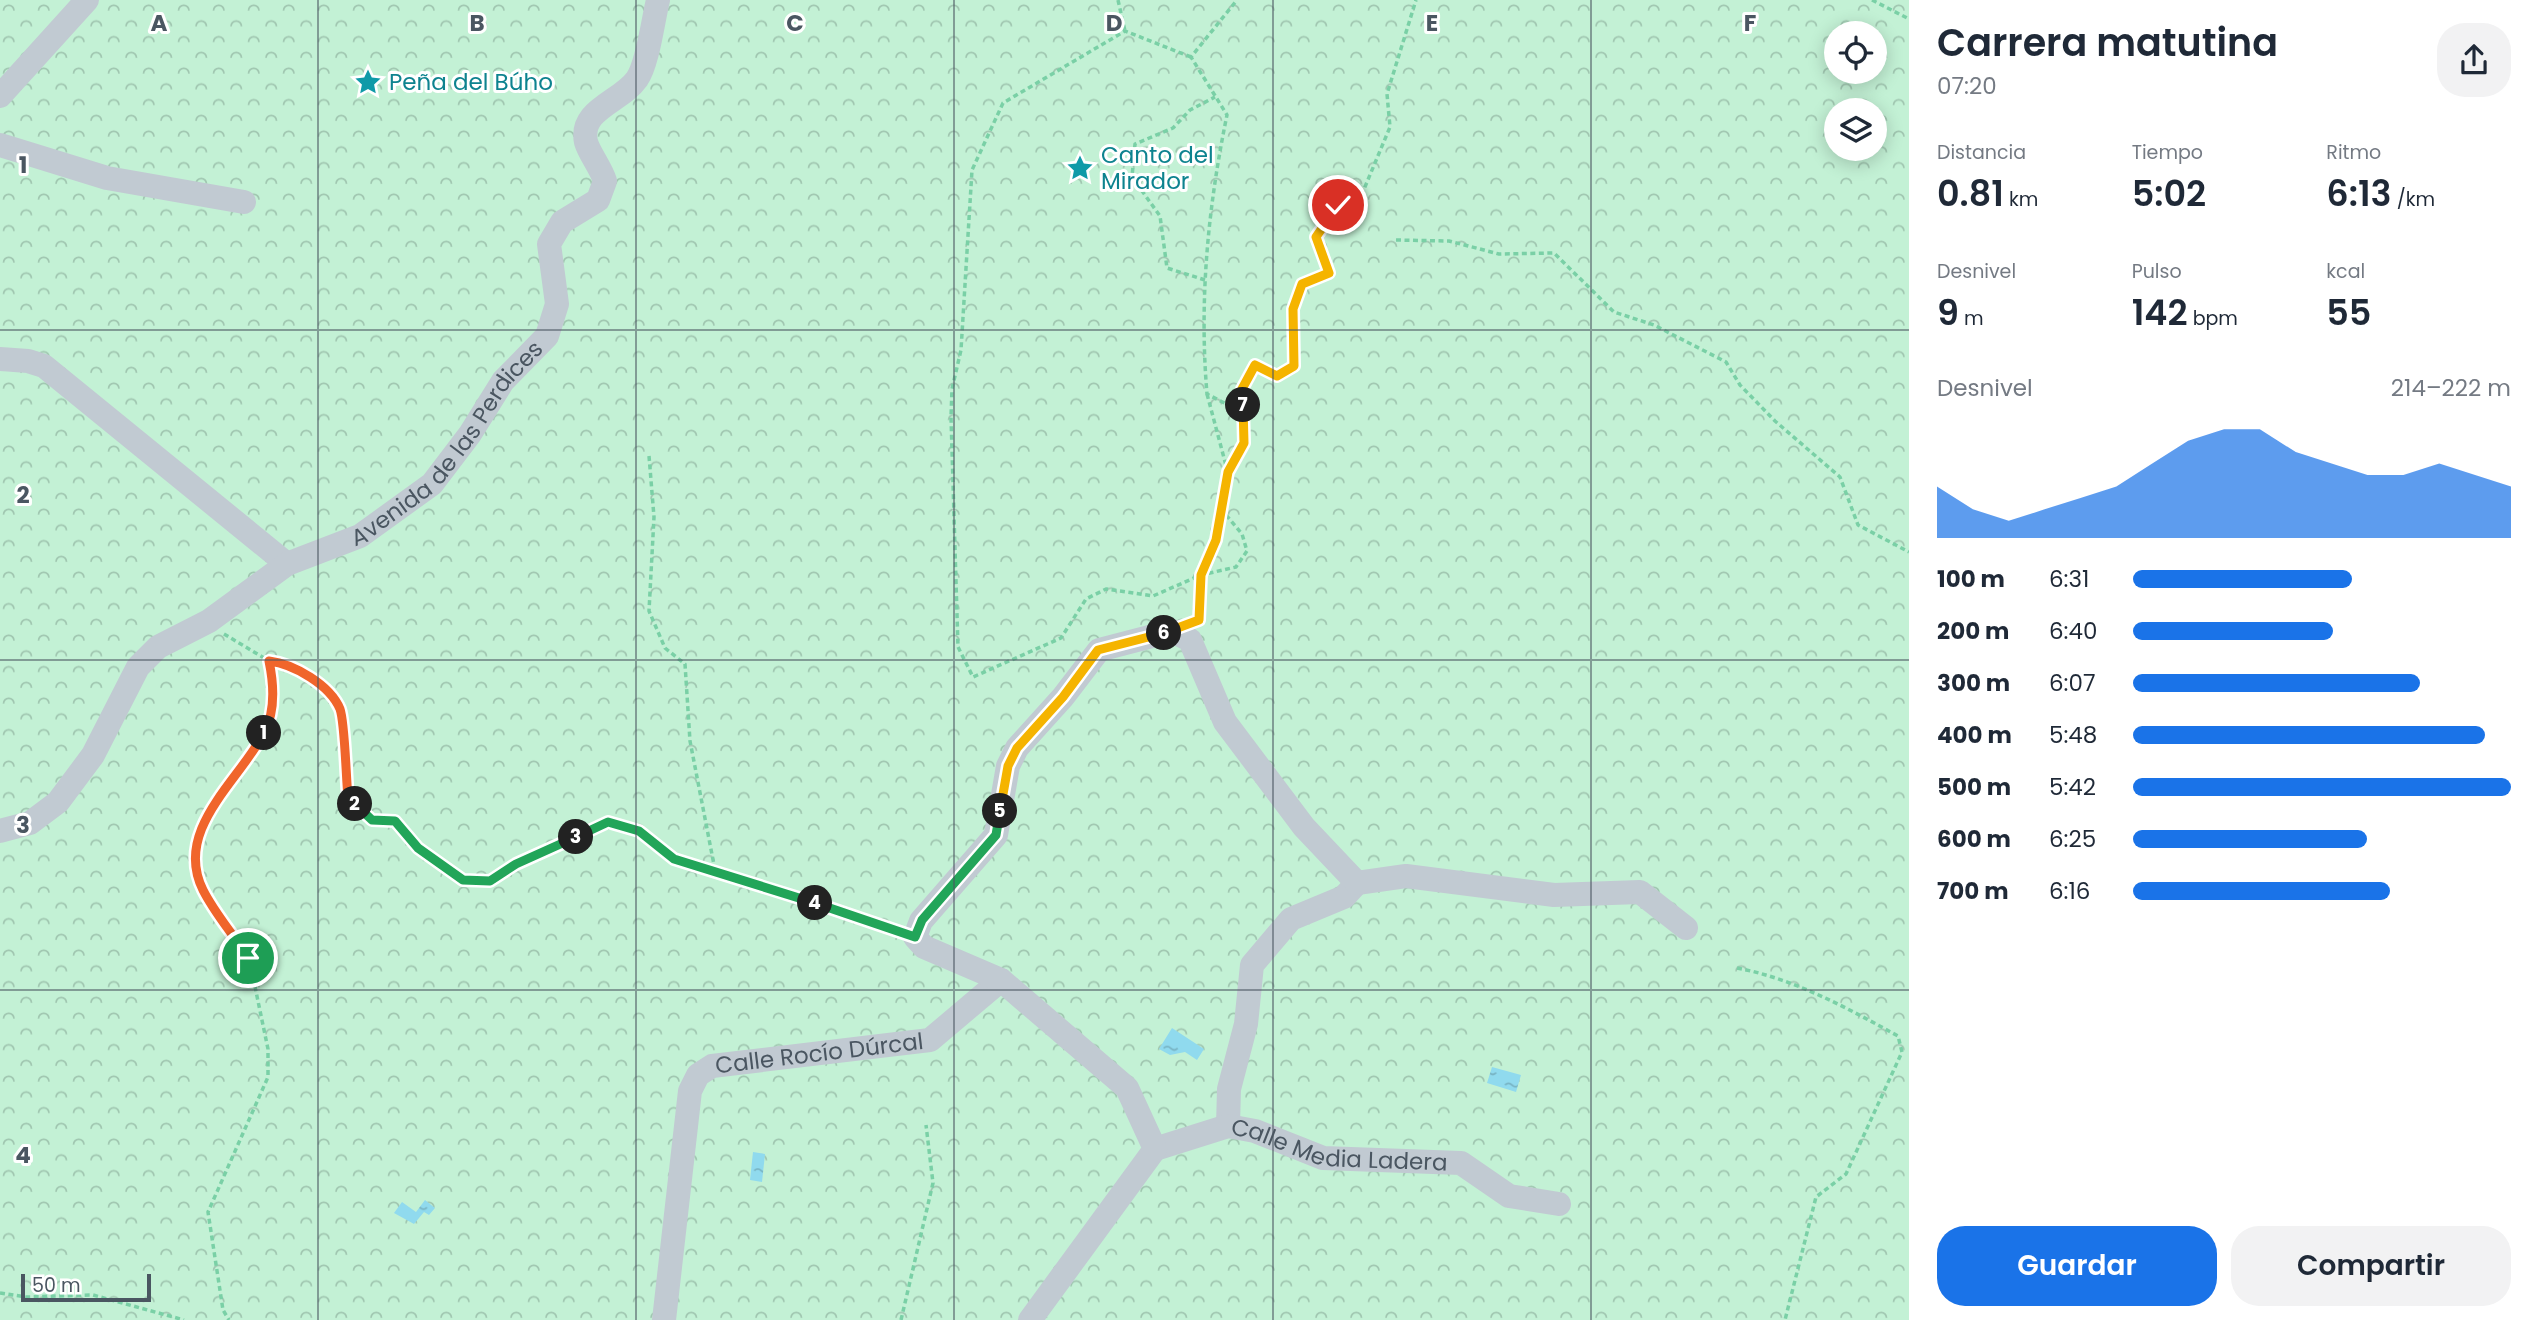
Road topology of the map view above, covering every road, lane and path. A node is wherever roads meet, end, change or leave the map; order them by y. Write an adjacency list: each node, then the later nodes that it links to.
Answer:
1 (87, 0): 10 (street)
2 (658, 0): 23 (street, Avenida de las Perdices)
3 (1118, 0): 8 (path)
4 (1237, 0): 9 (path)
5 (1416, 0): 18 (path)
6 (1872, 0): 7 (path)
7 (1909, 19)
8 (1125, 31): 9 (path); 24 (path)
9 (1191, 57): 11 (path)
10 (0, 96)
11 (1216, 97): 15 (path); 15 (path)
12 (0, 145): 13 (street)
13 (244, 202)
14 (1396, 240): 22 (path)
15 (1205, 280): 17 (path)
16 (0, 359): 23 (street)
17 (1207, 394): 18 (path); 20 (path)
18 (1244, 419): 20 (path)
19 (649, 456): 29 (path)
20 (1228, 472): 21 (path)
21 (1221, 509): 24 (path); 24 (path)
22 (1909, 552)
23 (287, 564): 25 (street, Avenida de las Perdices)
24 (1201, 575): 26 (path)
25 (209, 621): 27 (path); 28 (street, Avenida de las Perdices)
26 (1172, 631): 30 (street); 32 (street)
27 (269, 661): 29 (path); 41 (path)
28 (0, 831)
29 (715, 870): 32 (path)
30 (1357, 883): 31 (street); 36 (street)
31 (1686, 928)
32 (915, 937): 34 (street)
33 (1737, 968): 45 (path)
34 (1001, 980): 37 (street); 42 (street, Calle Rocío Dúrcal)
35 (926, 1125): 43 (path)
36 (1228, 1125): 37 (street, Calle Media Ladera); 38 (street, Calle Media Ladera)
37 (1155, 1149): 44 (street)
38 (1559, 1204)
39 (0, 1293): 40 (path)
40 (184, 1320)
41 (229, 1320)
42 (664, 1320)
43 (901, 1320)
44 (1030, 1320)
45 (1785, 1320)

